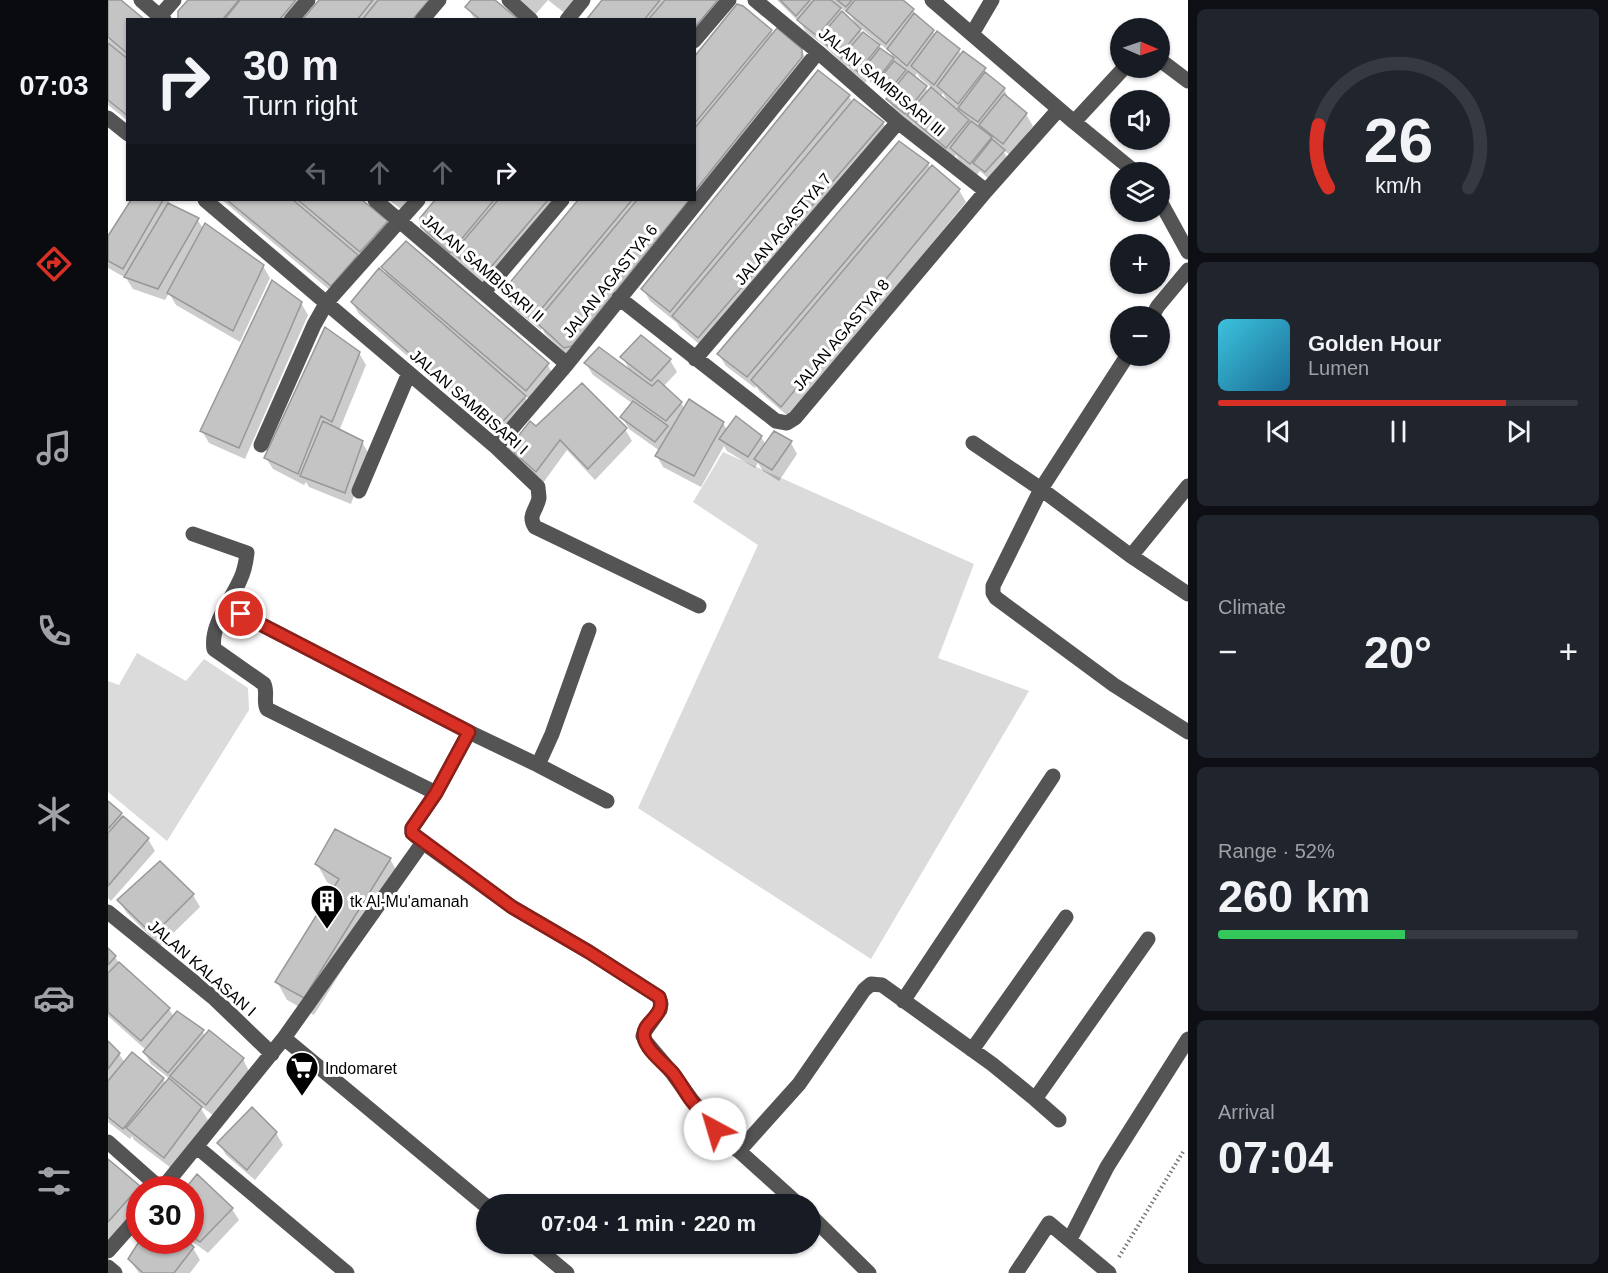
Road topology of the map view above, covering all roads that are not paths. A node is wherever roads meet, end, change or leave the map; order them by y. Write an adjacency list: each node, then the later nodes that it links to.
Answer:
1 (141, 0): 11 (street)
2 (174, 0): 11 (street)
3 (308, 0): 12 (street)
4 (439, 0): 13 (street)
5 (509, 0): 14 (street)
6 (583, 0): 15 (street)
7 (729, 0): 17 (street)
8 (755, 0): 18 (street, JALAN SAMBISARI III)
9 (932, 0): 16 (street)
10 (992, 0): 16 (street)
11 (162, 18)
12 (293, 18)
13 (425, 18)
14 (529, 18)
15 (569, 18)
16 (972, 34): 22 (street)
17 (696, 39)
18 (818, 52): 24 (street, JALAN SAMBISARI III); 38 (street, JALAN AGASTYA 6)
19 (1170, 68): 21 (street)
20 (1115, 78): 25 (street)
21 (1188, 81)
22 (1059, 109): 25 (street); 28 (street, JALAN AGASTYA 8)
23 (108, 118): 26 (street)
24 (898, 122): 28 (street, JALAN SAMBISARI III); 41 (street, JALAN AGASTYA 7)
25 (1074, 122): 27 (street)
26 (126, 133)
27 (1123, 162)
28 (986, 191): 41 (street, JALAN AGASTYA 8)
29 (206, 201): 39 (street, JALAN SAMBISARI I)
30 (376, 201): 34 (street, JALAN SAMBISARI II)
31 (416, 201): 34 (street)
32 (561, 201): 37 (street)
33 (1170, 219): 35 (street)
34 (400, 221): 37 (street, JALAN SAMBISARI II); 39 (street)
35 (1188, 252)
36 (1188, 270): 40 (street)
37 (484, 292): 42 (street, JALAN SAMBISARI II)
38 (619, 298): 41 (street, JALAN AGASTYA 8); 42 (street, JALAN AGASTYA 6)
39 (327, 302): 44 (street, JALAN SAMBISARI I); 46 (street)
40 (1158, 306)
41 (695, 359)
42 (567, 364): 47 (street, JALAN AGASTYA 6)
43 (1121, 366): 49 (street)
44 (409, 373): 47 (street, JALAN SAMBISARI I); 50 (street)
45 (973, 443): 49 (street)
46 (261, 445)
47 (496, 447): 54 (street, JALAN SAMBISARI I)
48 (1188, 486): 52 (street)
49 (1041, 489): 52 (street); 58 (street)
50 (359, 490)
51 (192, 534): 61 (street)
52 (1131, 556): 53 (street)
53 (1188, 594)
54 (699, 606)
55 (241, 614): 57 (street)
56 (589, 630): 59 (street)
57 (469, 732): 59 (street); 61 (street)
58 (1188, 732)
59 (538, 765): 62 (street)
60 (1053, 776): 67 (street)
61 (436, 793): 63 (street)
62 (607, 801)
63 (421, 841): 68 (street); 76 (street)
64 (108, 912): 71 (street, JALAN KALASAN I)
65 (1066, 917): 70 (street)
66 (1148, 939): 72 (street)
67 (903, 1001): 70 (street); 76 (street)
68 (284, 1038): 71 (street); 80 (street)
69 (1188, 1039): 83 (street)
70 (972, 1050): 72 (street)
71 (272, 1054): 75 (street)
72 (1035, 1099): 73 (street)
73 (1059, 1120)
74 (108, 1142): 77 (street)
75 (197, 1147): 78 (street); 88 (street)
76 (739, 1151): 79 (street)
77 (146, 1176)
78 (172, 1176)
79 (787, 1194)
80 (476, 1198)
81 (821, 1226): 90 (street)
82 (126, 1231): 84 (street)
83 (1070, 1239): 91 (street); 92 (street)
84 (108, 1251)
85 (544, 1254): 89 (street)
86 (108, 1267): 87 (street)
87 (115, 1273)
88 (347, 1273)
89 (567, 1273)
90 (869, 1273)
91 (1016, 1273)
92 (1109, 1273)

